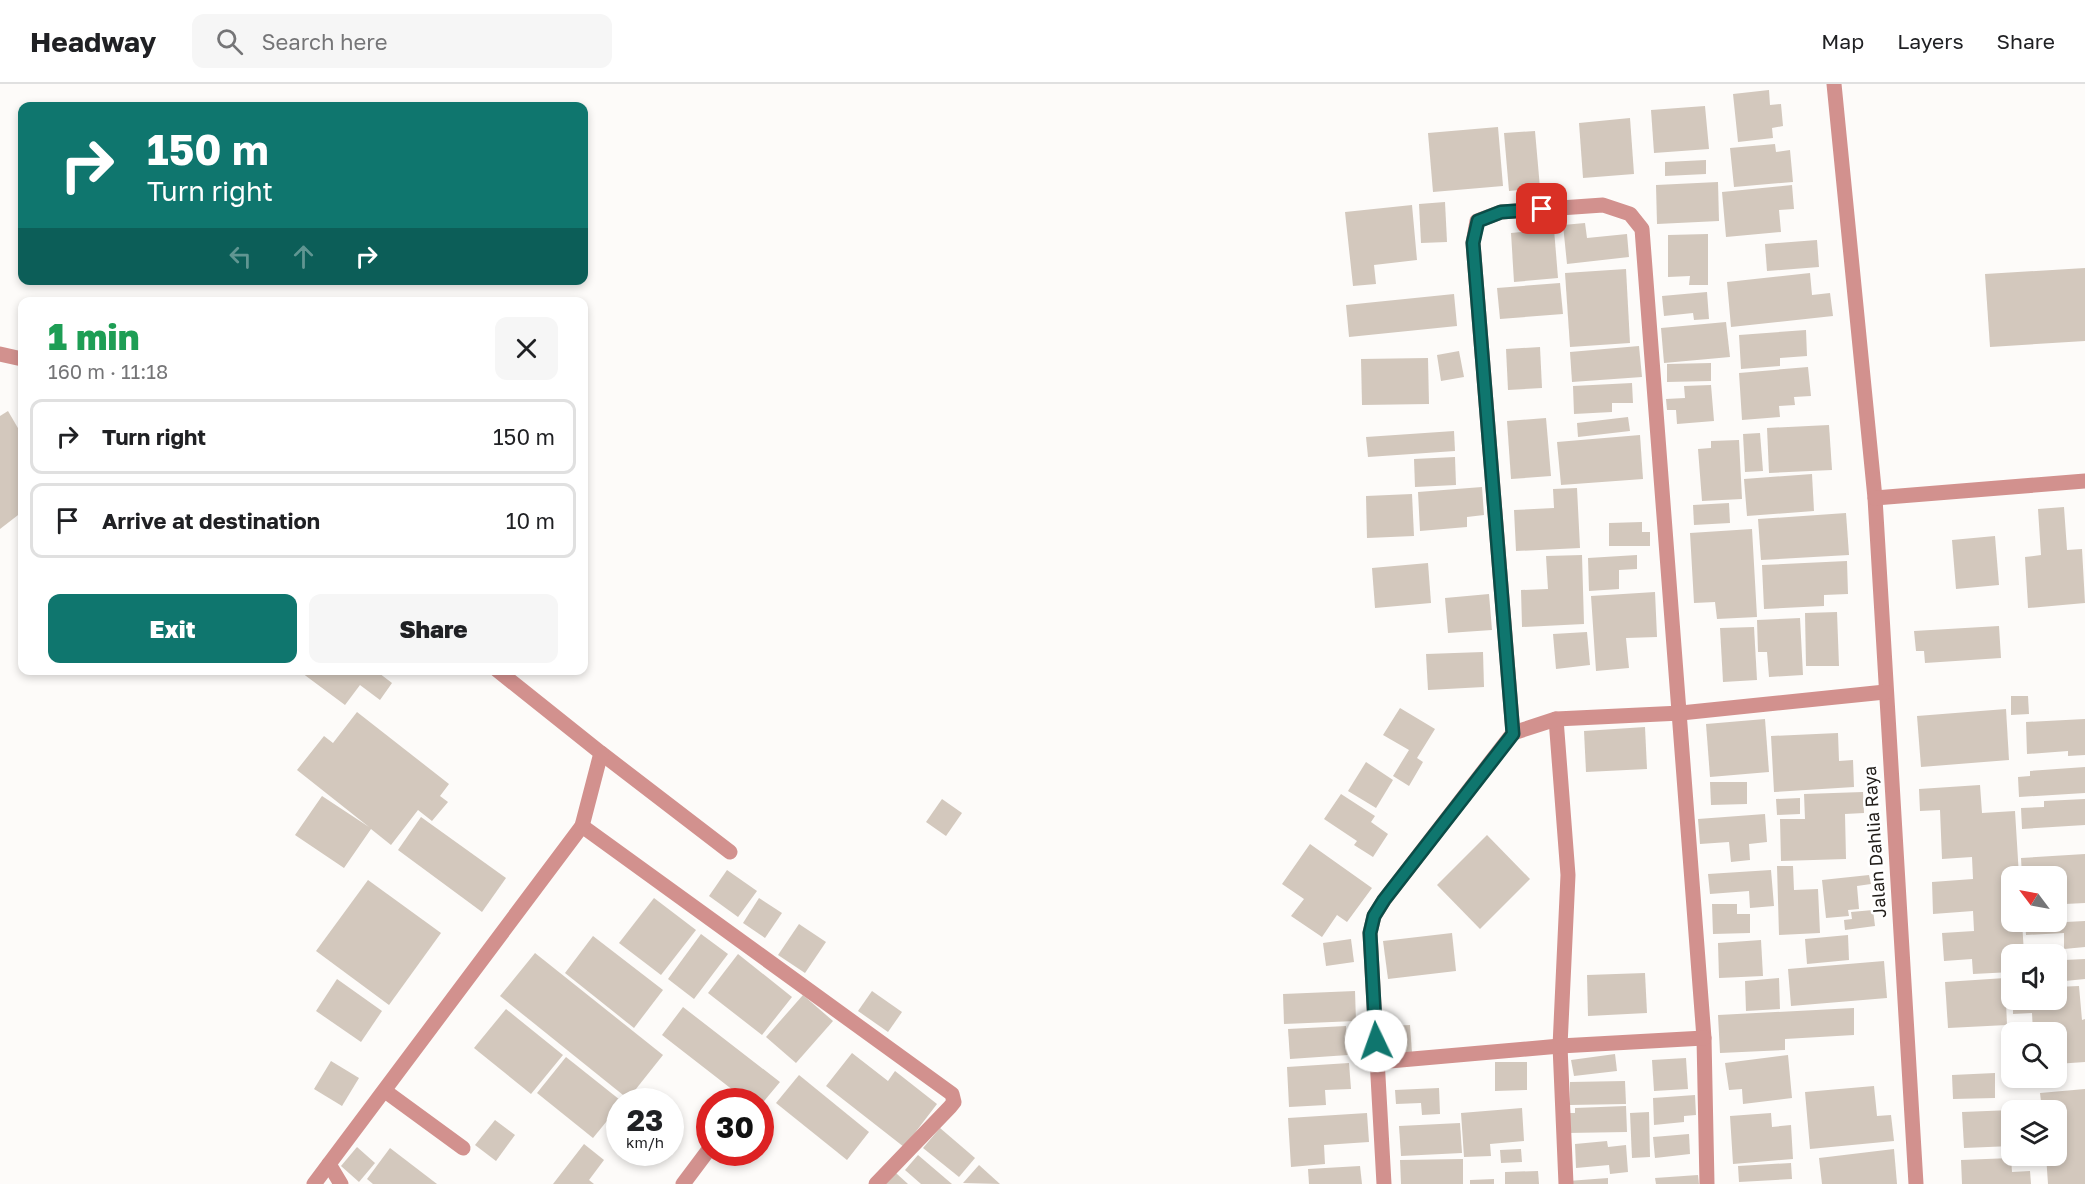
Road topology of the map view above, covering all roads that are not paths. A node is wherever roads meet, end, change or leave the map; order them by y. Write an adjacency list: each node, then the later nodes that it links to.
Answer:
1 (1834, 84): 5 (street, Jalan Dahlia Raya)
2 (0, 354): 3 (street)
3 (18, 358)
4 (2085, 481): 5 (street)
5 (1875, 498): 7 (street, Jalan Dahlia Raya)
6 (503, 675): 11 (street)
7 (1885, 692): 8 (street); 28 (street, Jalan Dahlia Raya)
8 (1681, 713): 9 (street); 10 (street); 14 (street)
9 (1556, 718): 10 (street); 15 (street)
10 (1513, 734): 16 (street)
11 (601, 753): 12 (street); 13 (street)
12 (582, 826): 17 (street); 24 (street)
13 (730, 852)
14 (1704, 1038): 15 (street); 27 (street)
15 (1560, 1046): 16 (street); 26 (street)
16 (1378, 1062): 25 (street)
17 (385, 1091): 18 (street); 19 (street)
18 (463, 1148)
19 (329, 1164): 21 (street); 22 (street)
20 (696, 1166): 23 (street)
21 (314, 1184)
22 (341, 1184)
23 (683, 1184)
24 (876, 1184)
25 (1384, 1184)
26 (1566, 1184)
27 (1707, 1184)
28 (1916, 1184)

